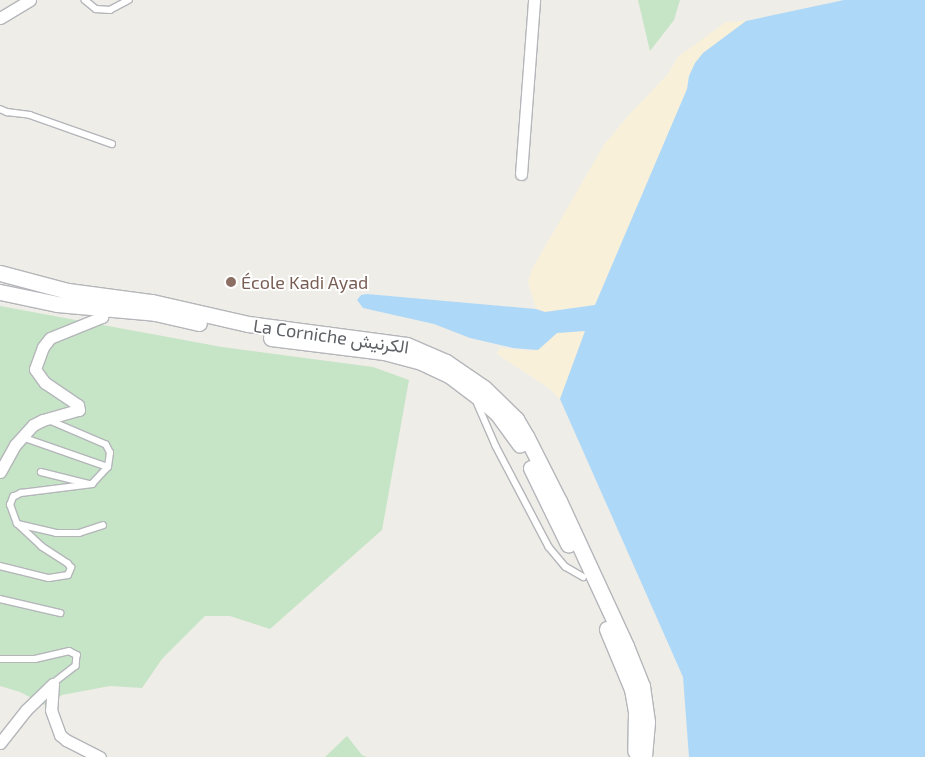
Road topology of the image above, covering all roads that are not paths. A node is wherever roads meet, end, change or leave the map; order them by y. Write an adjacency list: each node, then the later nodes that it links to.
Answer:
1 (30, 0): 5 (street)
2 (85, 0): 3 (lane)
3 (129, 0)
4 (534, 0): 8 (street)
5 (0, 18)
6 (0, 109): 7 (lane)
7 (112, 144)
8 (521, 174)
9 (0, 273): 11 (main road, La Corniche الكرنيش)
10 (0, 292): 11 (main road, La Corniche الكرنيش)
11 (107, 303): 12 (main road, La Corniche الكرنيش); 13 (street); 30 (main road, La Corniche الكرنيش)
12 (476, 394): 22 (main road, La Corniche الكرنيش); 22 (lane)
13 (46, 419): 14 (street); 15 (lane)
14 (22, 437): 15 (lane); 16 (street)
15 (108, 467): 18 (lane)
16 (0, 472)
17 (41, 472): 18 (lane)
18 (92, 484): 19 (lane)
19 (17, 524): 20 (lane); 21 (lane)
20 (104, 526)
21 (0, 566)
22 (584, 577): 29 (main road, La Corniche الكرنيش)
23 (0, 599): 24 (lane)
24 (60, 613)
25 (0, 659): 26 (lane)
26 (54, 684): 27 (street); 28 (street)
27 (0, 743)
28 (100, 757)
29 (634, 757)
30 (644, 757)

